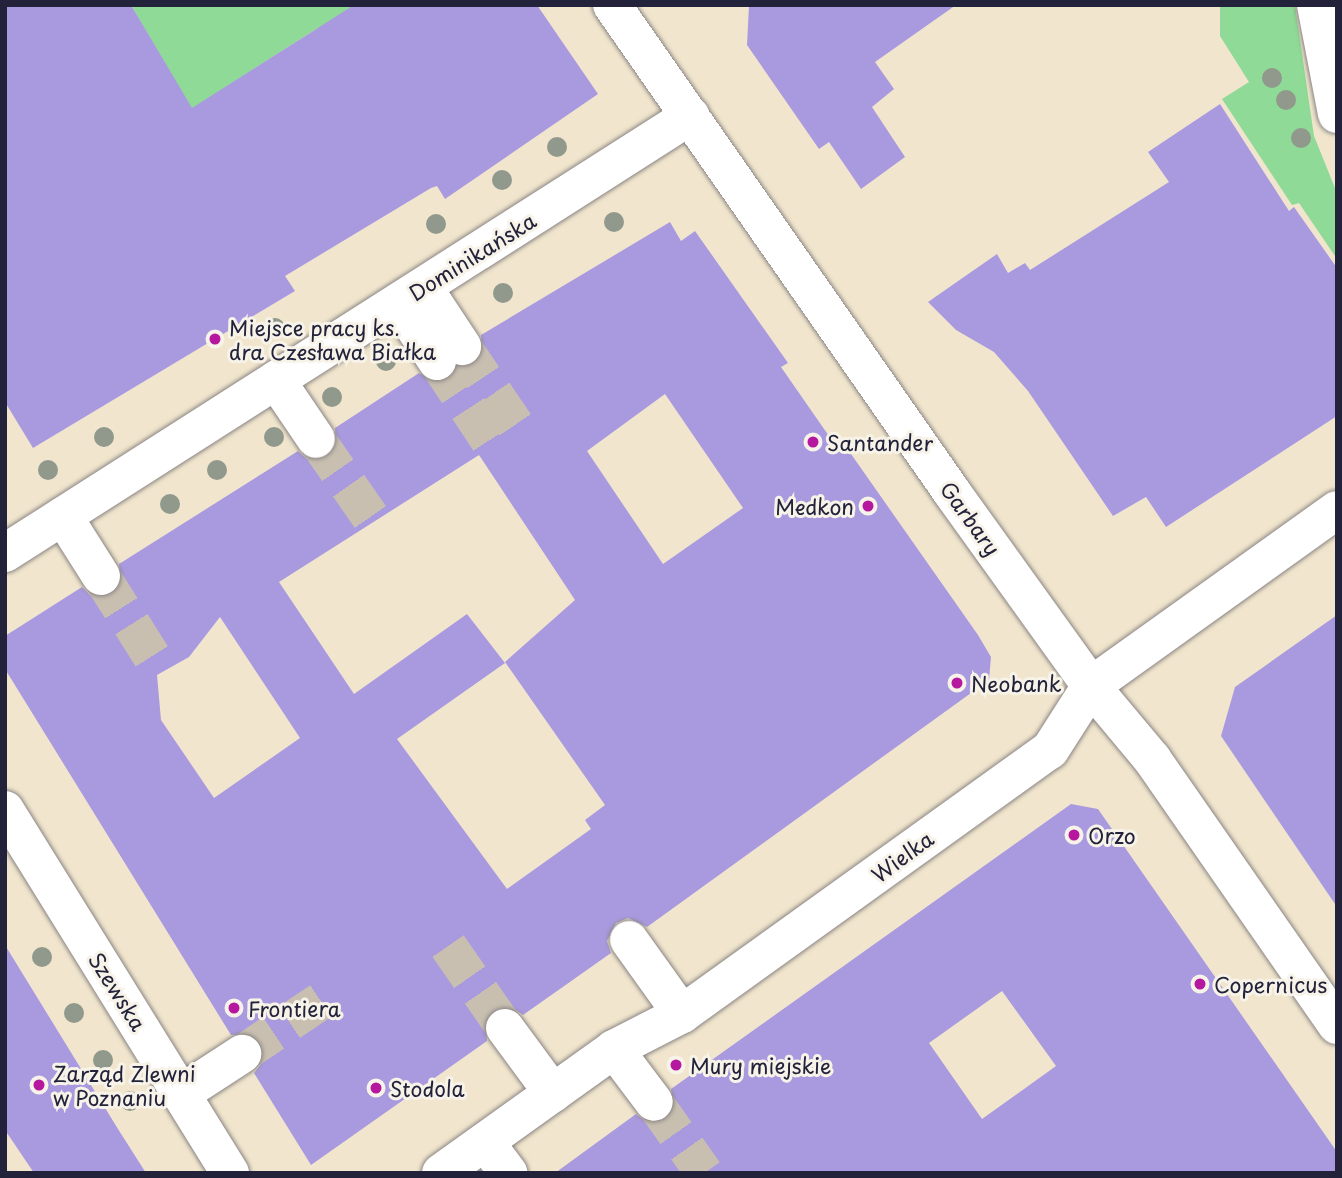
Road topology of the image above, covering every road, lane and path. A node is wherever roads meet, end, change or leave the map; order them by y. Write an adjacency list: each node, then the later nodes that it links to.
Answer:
1 (612, 5): 3 (street, Garbary)
2 (1316, 5): 4 (street)
3 (690, 116): 5 (street, Dominikańska); 14 (street, Garbary)
4 (1335, 119)
5 (410, 295): 6 (street); 7 (street, Dominikańska)
6 (450, 354)
7 (276, 380): 8 (street); 10 (street, Dominikańska)
8 (316, 439)
9 (1337, 510): 11 (street, Wielka)
10 (63, 516): 12 (street, Dominikańska); 13 (street)
11 (1319, 534): 14 (street, Wielka)
12 (5, 553)
13 (101, 576)
14 (1091, 686): 17 (street, Wielka); 18 (street, Garbary)
15 (5, 810): 23 (street, Szewska)
16 (629, 940): 17 (street)
17 (682, 1014): 20 (street, Wielka)
18 (1337, 1025)
19 (505, 1028): 22 (street)
20 (614, 1049): 22 (street, Wielka); 24 (street)
21 (242, 1054): 23 (street)
22 (553, 1093): 25 (street, Wielka)
23 (182, 1094): 26 (street, Szewska)
24 (653, 1102)
25 (485, 1142): 27 (street, Wielka); 28 (street)
26 (230, 1173)
27 (441, 1173)
28 (508, 1173)

